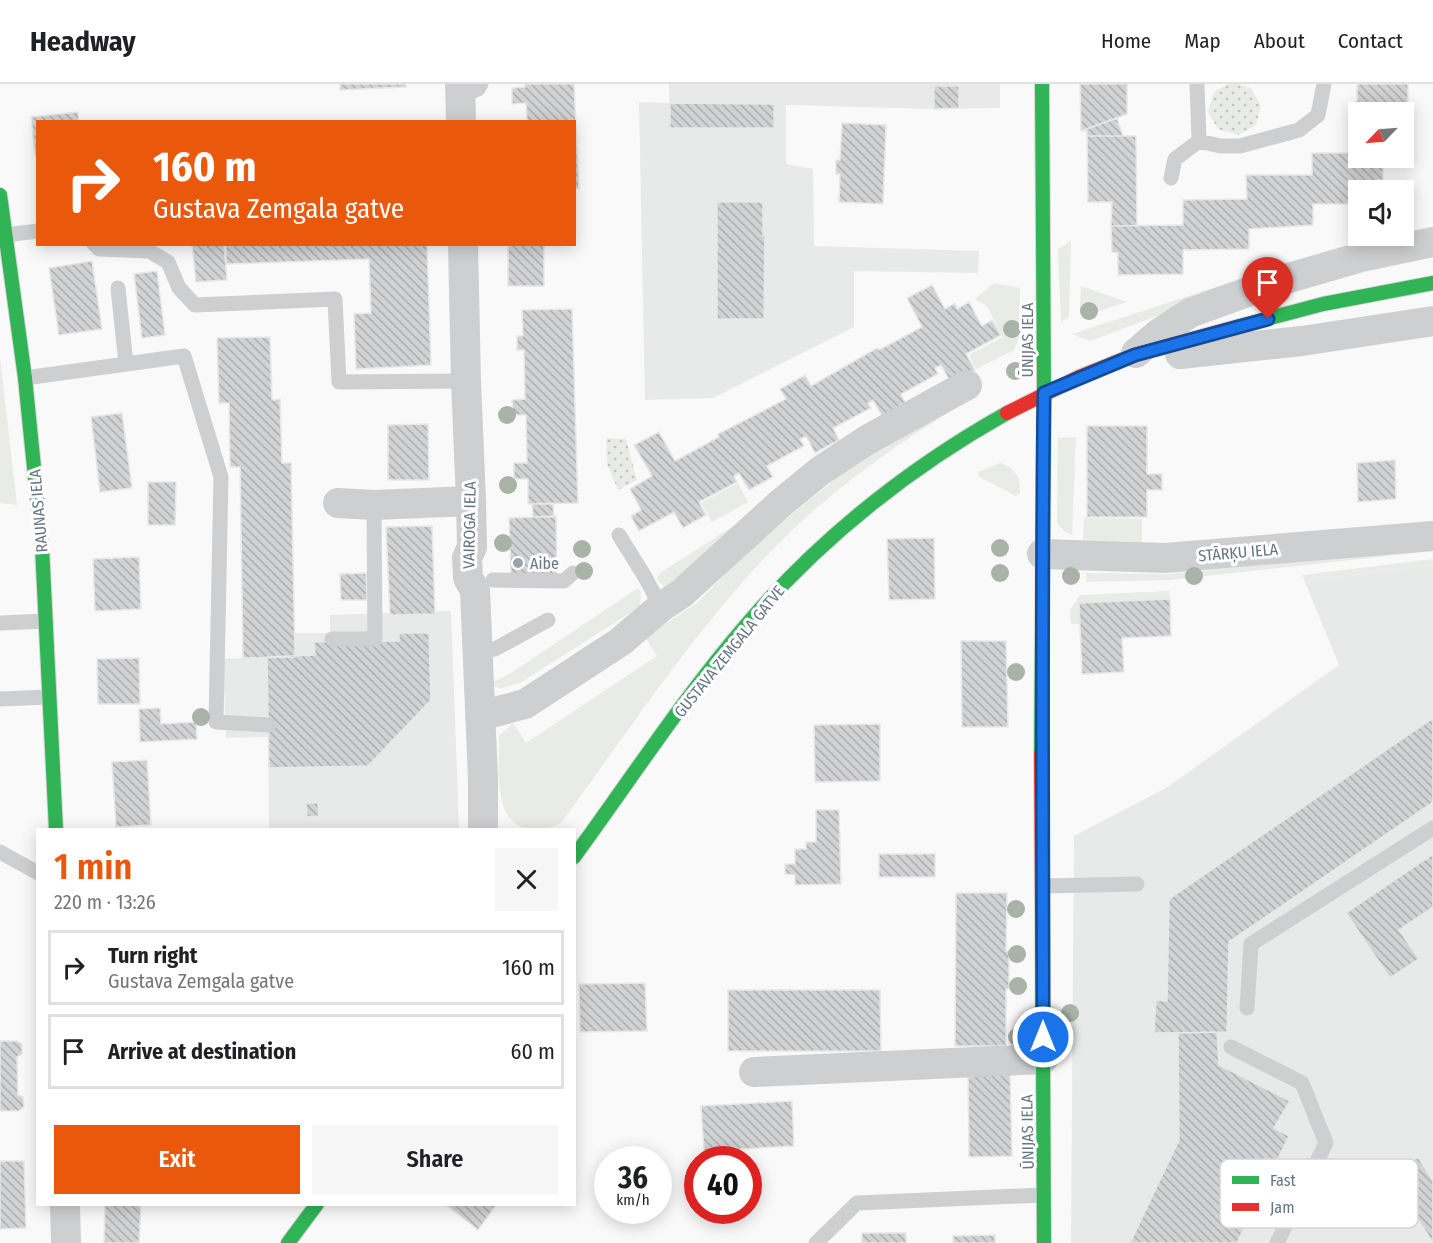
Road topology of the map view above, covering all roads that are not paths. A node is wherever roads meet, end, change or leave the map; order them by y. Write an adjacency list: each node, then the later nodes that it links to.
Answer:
1 (1042, 84): 20 (street, ŪNIJAS IELA)
2 (1197, 84): 4 (lane)
3 (1324, 84): 4 (lane)
4 (1199, 141): 5 (lane)
5 (1171, 178)
6 (0, 195): 8 (street, RAUNAS IELA)
7 (36, 231): 8 (lane)
8 (5, 235): 17 (street, RAUNAS IELA)
9 (1433, 242): 15 (street, GUSTAVA ZEMGALA GATVE)
10 (96, 246): 18 (lane)
11 (463, 246): 18 (street, VAIROGA IELA)
12 (1433, 283): 15 (street, GUSTAVA ZEMGALA GATVE)
13 (118, 288): 16 (lane)
14 (1433, 321): 15 (street, GUSTAVA ZEMGALA GATVE)
15 (1135, 355): 20 (street, GUSTAVA ZEMGALA GATVE)
16 (126, 364): 17 (lane); 38 (lane)
17 (25, 378): 31 (street, RAUNAS IELA)
18 (466, 381): 21 (street, VAIROGA IELA)
19 (967, 385): 29 (street)
20 (1044, 393): 26 (street, ŪNIJAS IELA); 43 (street, GUSTAVA ZEMGALA GATVE)
21 (471, 501): 23 (street); 28 (street, VAIROGA IELA)
22 (338, 503): 23 (street)
23 (374, 505): 33 (lane)
24 (619, 535): 29 (lane)
25 (1433, 536): 26 (street, STĀRĶU IELA)
26 (1042, 554): 47 (street, ŪNIJAS IELA)
27 (573, 573): 28 (lane)
28 (484, 585): 34 (street, VAIROGA IELA)
29 (661, 608): 37 (street)
30 (548, 620): 34 (lane)
31 (45, 621): 32 (lane); 35 (street, RAUNAS IELA)
32 (0, 623)
33 (332, 639)
34 (477, 651): 37 (street, VAIROGA IELA)
35 (49, 697): 36 (lane); 40 (street, RAUNAS IELA)
36 (0, 699)
37 (480, 716): 39 (street, VAIROGA IELA)
38 (269, 725)
39 (483, 817): 41 (lane, VAIROGA IELA)
40 (56, 828)
41 (498, 828)
42 (1433, 828): 48 (lane)
43 (577, 851)
44 (0, 852): 45 (lane)
45 (36, 872)
46 (1137, 884): 47 (lane)
47 (1043, 886): 50 (street, ŪNIJAS IELA)
48 (1247, 1008)
49 (1232, 1047): 52 (lane)
50 (1043, 1059): 51 (street); 53 (street, ŪNIJAS IELA)
51 (754, 1072)
52 (1318, 1159)
53 (1044, 1195): 59 (lane); 60 (street, ŪNIJAS IELA)
54 (65, 1206): 57 (street)
55 (316, 1206): 58 (street)
56 (1284, 1228): 61 (lane)
57 (66, 1243)
58 (288, 1243)
59 (816, 1243)
60 (1044, 1243)
61 (1277, 1243)

